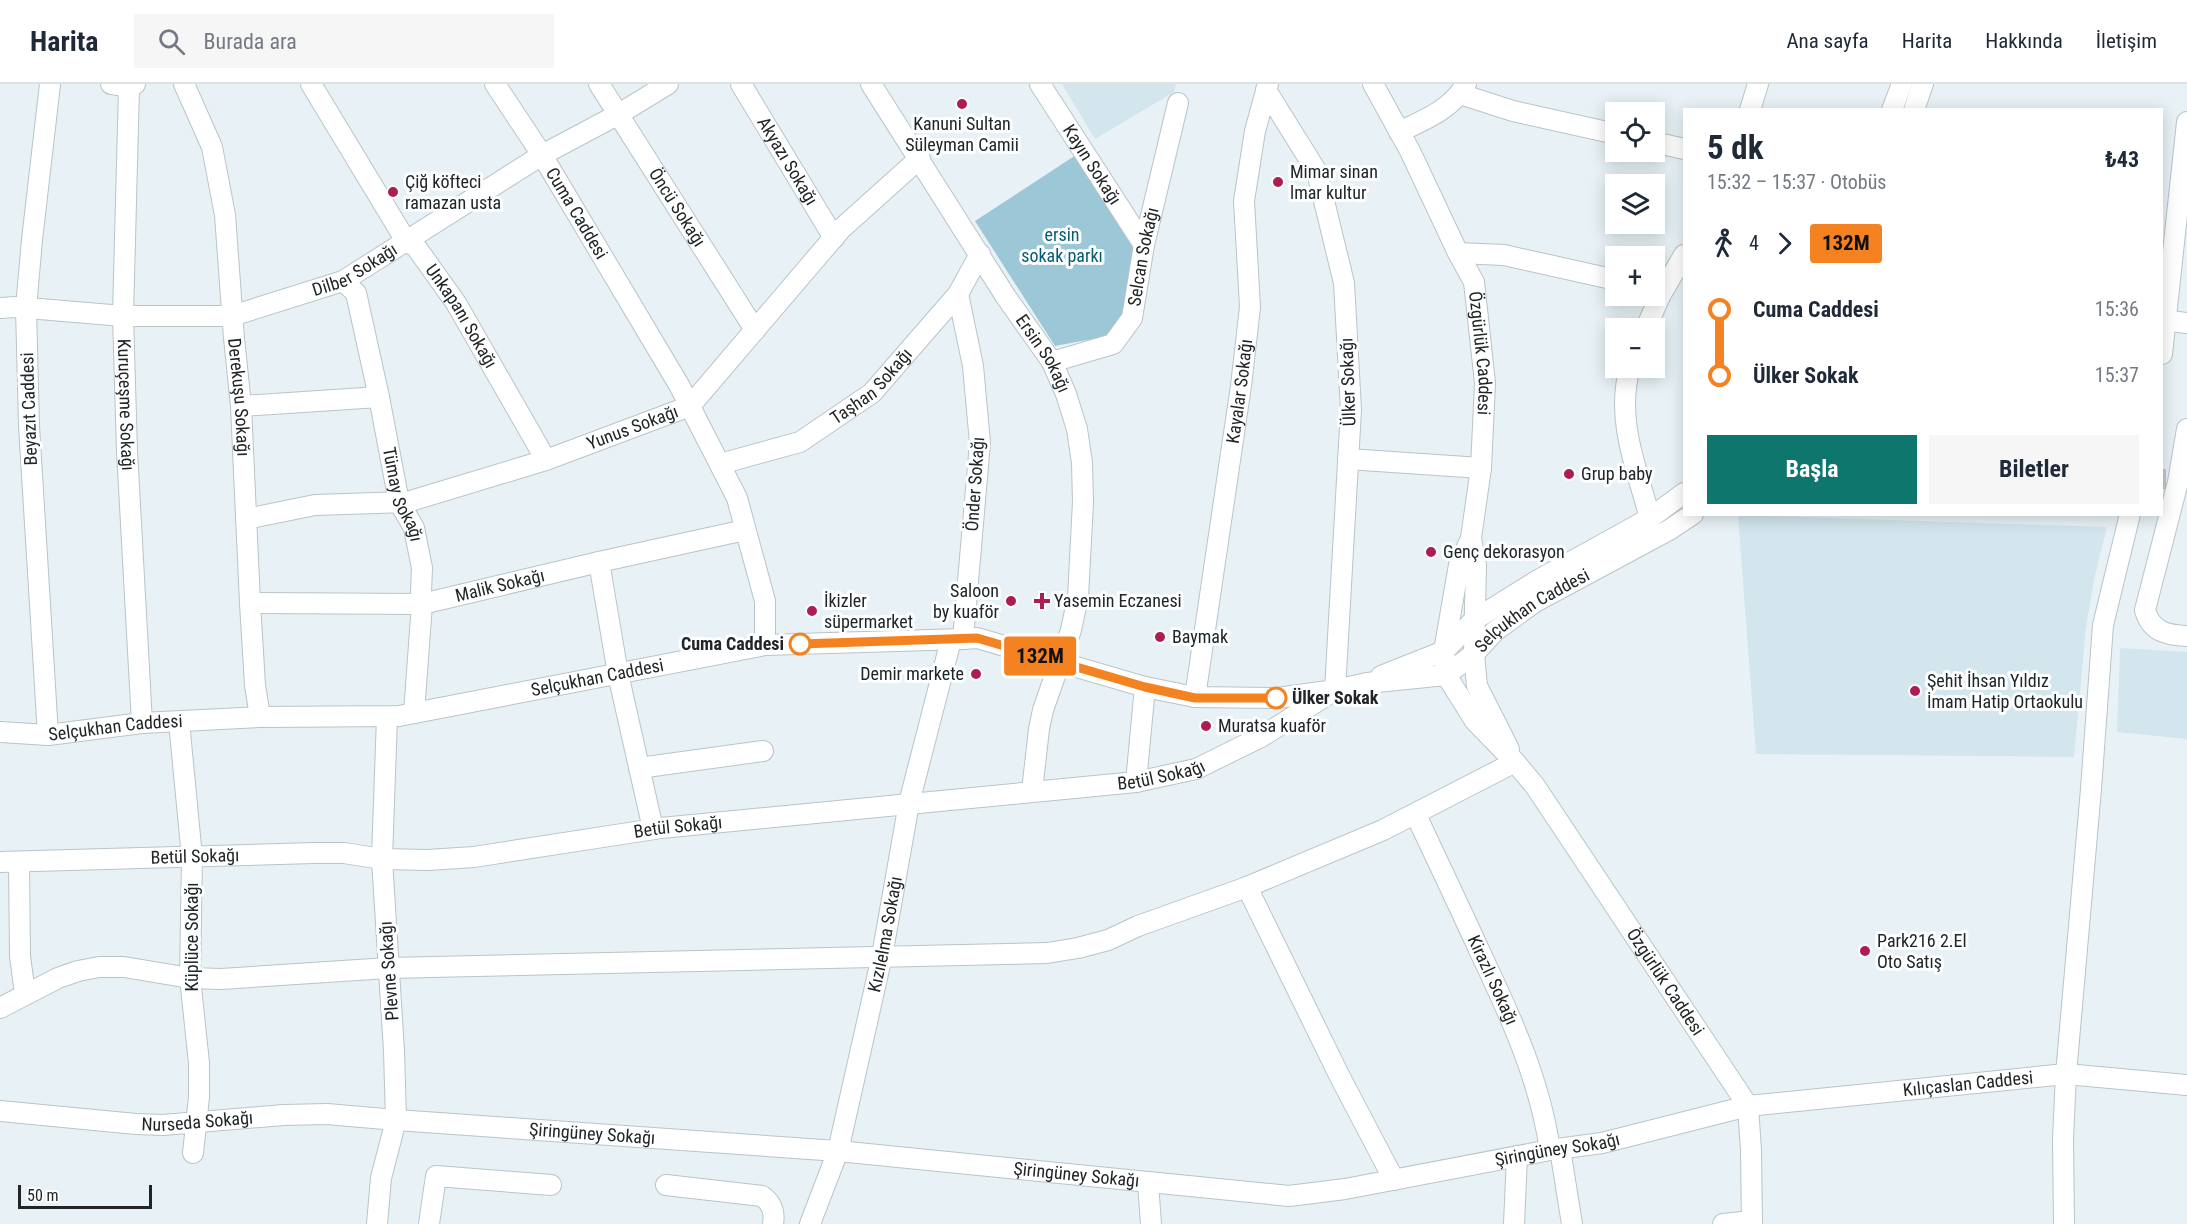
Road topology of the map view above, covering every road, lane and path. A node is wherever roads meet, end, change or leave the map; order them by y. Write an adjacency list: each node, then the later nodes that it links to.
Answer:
1 (50, 84): 40 (street, Beyazıt Caddesi)
2 (184, 84): 42 (street, Derekuşu Sokağı)
3 (311, 84): 30 (street, Unkapanı Sokağı)
4 (495, 84): 27 (street, Cuma Caddesi)
5 (599, 84): 21 (street, Öncü Sokağı)
6 (668, 84): 21 (street, Dilber Sokağı)
7 (741, 84): 29 (street, Akyazı Sokağı)
8 (871, 84): 28 (street, Ersin Sokağı)
9 (1041, 84): 31 (street, Kayın Sokağı)
10 (1373, 84): 23 (street, Özgürlük Caddesi)
11 (1758, 84): 18 (street)
12 (1902, 84): 19 (street)
13 (1923, 84): 20 (street)
14 (125, 85): 41 (street, Kuruçeşme Sokağı)
15 (1267, 87): 53 (street, Ülker Sokağı); 80 (street, Kayalar Sokağı)
16 (1463, 89): 23 (street); 24 (street)
17 (1178, 103): 31 (street, Selcan Sokağı)
18 (1751, 108)
19 (1894, 108)
20 (1915, 108)
21 (619, 114): 27 (street, Dilber Sokağı); 45 (street, Öncü Sokağı)
22 (2187, 122): 43 (street)
23 (1399, 132): 33 (street, Özgürlük Caddesi)
24 (1605, 132)
25 (1665, 145): 26 (street)
26 (1683, 149)
27 (542, 155): 30 (street, Dilber Sokağı); 51 (street, Cuma Caddesi)
28 (920, 158): 29 (street, Yunus Sokağı); 32 (street, Ersin Sokağı)
29 (834, 238): 45 (street, Yunus Sokağı)
30 (406, 241): 36 (street, Dilber Sokağı); 54 (street, Unkapanı Sokağı)
31 (1144, 244): 47 (street, Selcan Sokağı)
32 (980, 254): 38 (street, Taşhan Sokağı); 47 (street, Ersin Sokağı)
33 (1458, 254): 35 (street); 56 (street, Özgürlük Caddesi)
34 (1683, 256): 37 (street)
35 (1605, 278)
36 (343, 281): 42 (street, Dilber Sokağı); 49 (street, Tümay Sokağı)
37 (1665, 283)
38 (958, 294): 55 (street, Taşhan Sokağı); 70 (street, Önder Sokağı)
39 (0, 308): 40 (street, Dilber Sokağı)
40 (26, 308): 41 (street, Dilber Sokağı); 87 (street, Beyazıt Caddesi)
41 (123, 316): 42 (street, Dilber Sokağı); 85 (street, Kuruçeşme Sokağı)
42 (232, 316): 50 (street, Derekuşu Sokağı)
43 (2164, 320): 44 (street); 46 (street)
44 (2187, 323)
45 (755, 330): 51 (street, Yunus Sokağı)
46 (2163, 337)
47 (1052, 362): 74 (street, Ersin Sokağı)
48 (1629, 378): 61 (street)
49 (379, 397): 50 (street); 58 (street, Tümay Sokağı)
50 (241, 406): 62 (street, Derekuşu Sokağı)
51 (690, 406): 54 (street, Yunus Sokağı); 55 (street, Cuma Caddesi)
52 (2187, 429): 69 (street)
53 (1348, 459): 56 (street); 79 (street, Ülker Sokağı)
54 (546, 460): 58 (street, Yunus Sokağı)
55 (720, 464): 63 (street, Cuma Caddesi)
56 (1481, 468): 64 (street, Özgürlük Caddesi)
57 (1683, 494): 61 (street, Selçukhan Caddesi)
58 (399, 502): 62 (street, Yunus Sokağı); 67 (street, Tümay Sokağı)
59 (1690, 516): 73 (street, Selçukhan Caddesi)
60 (2130, 516): 105 (street)
61 (1650, 518): 68 (street, Selçukhan Caddesi)
62 (246, 519): 66 (street, Derekuşu Sokağı)
63 (745, 530): 65 (street, Malik Sokağı); 71 (street, Cuma Caddesi)
64 (1471, 538): 68 (street, Özgürlük Caddesi); 72 (street, Özgürlük Caddesi)
65 (598, 562): 67 (street, Malik Sokağı); 75 (street)
66 (249, 603): 67 (street, Malik Sokağı); 82 (street, Derekuşu Sokağı)
67 (422, 604): 81 (street, Tümay Sokağı)
68 (1474, 620): 72 (street, Selçukhan Caddesi); 73 (street, Özgürlük Caddesi)
69 (2187, 636)
70 (957, 639): 71 (street, Selçukhan Caddesi); 74 (street, Selçukhan Caddesi); 93 (street, Kızılelma Sokağı)
71 (765, 645): 75 (street, Selçukhan Caddesi)
72 (1444, 651): 76 (street, Özgürlük Caddesi); 77 (street, Selçukhan Caddesi)
73 (1474, 654): 76 (street, Selçukhan Caddesi); 89 (street, Özgürlük Caddesi)
74 (1060, 662): 78 (street, Selçukhan Caddesi); 92 (street, Ersin Sokağı)
75 (618, 674): 81 (street, Selçukhan Caddesi); 90 (street)
76 (1446, 675): 77 (street, Selçukhan Caddesi); 89 (street, Özgürlük Caddesi)
77 (1367, 683): 79 (street, Selçukhan Caddesi)
78 (1145, 687): 80 (street, Selçukhan Caddesi); 91 (street)
79 (1335, 690): 80 (street, Selçukhan Caddesi); 91 (street, Betül Sokağı)
80 (1195, 698)
81 (414, 713): 83 (street, Selçukhan Caddesi)
82 (260, 717): 83 (street, Selçukhan Caddesi); 84 (street, Selçukhan Caddesi)
83 (387, 717): 97 (street, Plevne Sokağı)
84 (179, 722): 85 (street, Selçukhan Caddesi); 96 (street, Küplüce Sokağı)
85 (142, 723): 87 (street, Selçukhan Caddesi)
86 (0, 732): 87 (street, Selçukhan Caddesi)
87 (48, 735)
88 (763, 751): 90 (street)
89 (1515, 762): 94 (street); 107 (street, Özgürlük Caddesi)
90 (639, 768): 95 (street)
91 (1136, 782): 92 (street, Betül Sokağı)
92 (1032, 791): 93 (street, Betül Sokağı)
93 (909, 803): 95 (street, Betül Sokağı); 100 (street, Kızılelma Sokağı)
94 (1416, 815): 99 (street); 111 (street, Kirazlı Sokağı)
95 (653, 829): 97 (street, Betül Sokağı)
96 (192, 857): 97 (street, Betül Sokağı); 98 (street, Betül Sokağı); 102 (street, Küplüce Sokağı)
97 (382, 859): 101 (street, Plevne Sokağı)
98 (9, 862): 103 (street)
99 (1247, 887): 100 (street); 115 (street)
100 (882, 956): 101 (street); 112 (street, Kızılelma Sokağı)
101 (388, 968): 102 (street); 109 (street, Plevne Sokağı)
102 (190, 978): 103 (street); 110 (street, Küplüce Sokağı)
103 (25, 994): 104 (street)
104 (0, 1008)
105 (2066, 1074): 106 (street, Kılıçaslan Caddesi); 107 (street, Kılıçaslan Caddesi); 128 (street)
106 (2187, 1085)
107 (1748, 1106): 111 (street, Şiringüney Sokağı); 119 (street)
108 (0, 1111): 110 (street, Nurseda Sokağı)
109 (396, 1120): 110 (street, Nurseda Sokağı); 112 (street, Şiringüney Sokağı); 120 (street, Plevne Sokağı)
110 (197, 1122): 113 (street, Küplüce Sokağı)
111 (1555, 1150): 114 (street, Şiringüney Sokağı); 126 (street, Kirazlı Sokağı)
112 (838, 1151): 116 (street, Şiringüney Sokağı); 123 (street, Kızılelma Sokağı)
113 (194, 1153)
114 (1517, 1156): 115 (street, Şiringüney Sokağı); 125 (street)
115 (1394, 1180): 116 (street, Şiringüney Sokağı)
116 (1148, 1183): 124 (street)
117 (551, 1185): 121 (street)
118 (666, 1185): 122 (street)
119 (1752, 1222): 127 (street)
120 (377, 1224)
121 (429, 1224)
122 (773, 1224)
123 (810, 1224)
124 (1151, 1224)
125 (1514, 1224)
126 (1572, 1224)
127 (1723, 1224)
128 (2064, 1224)

